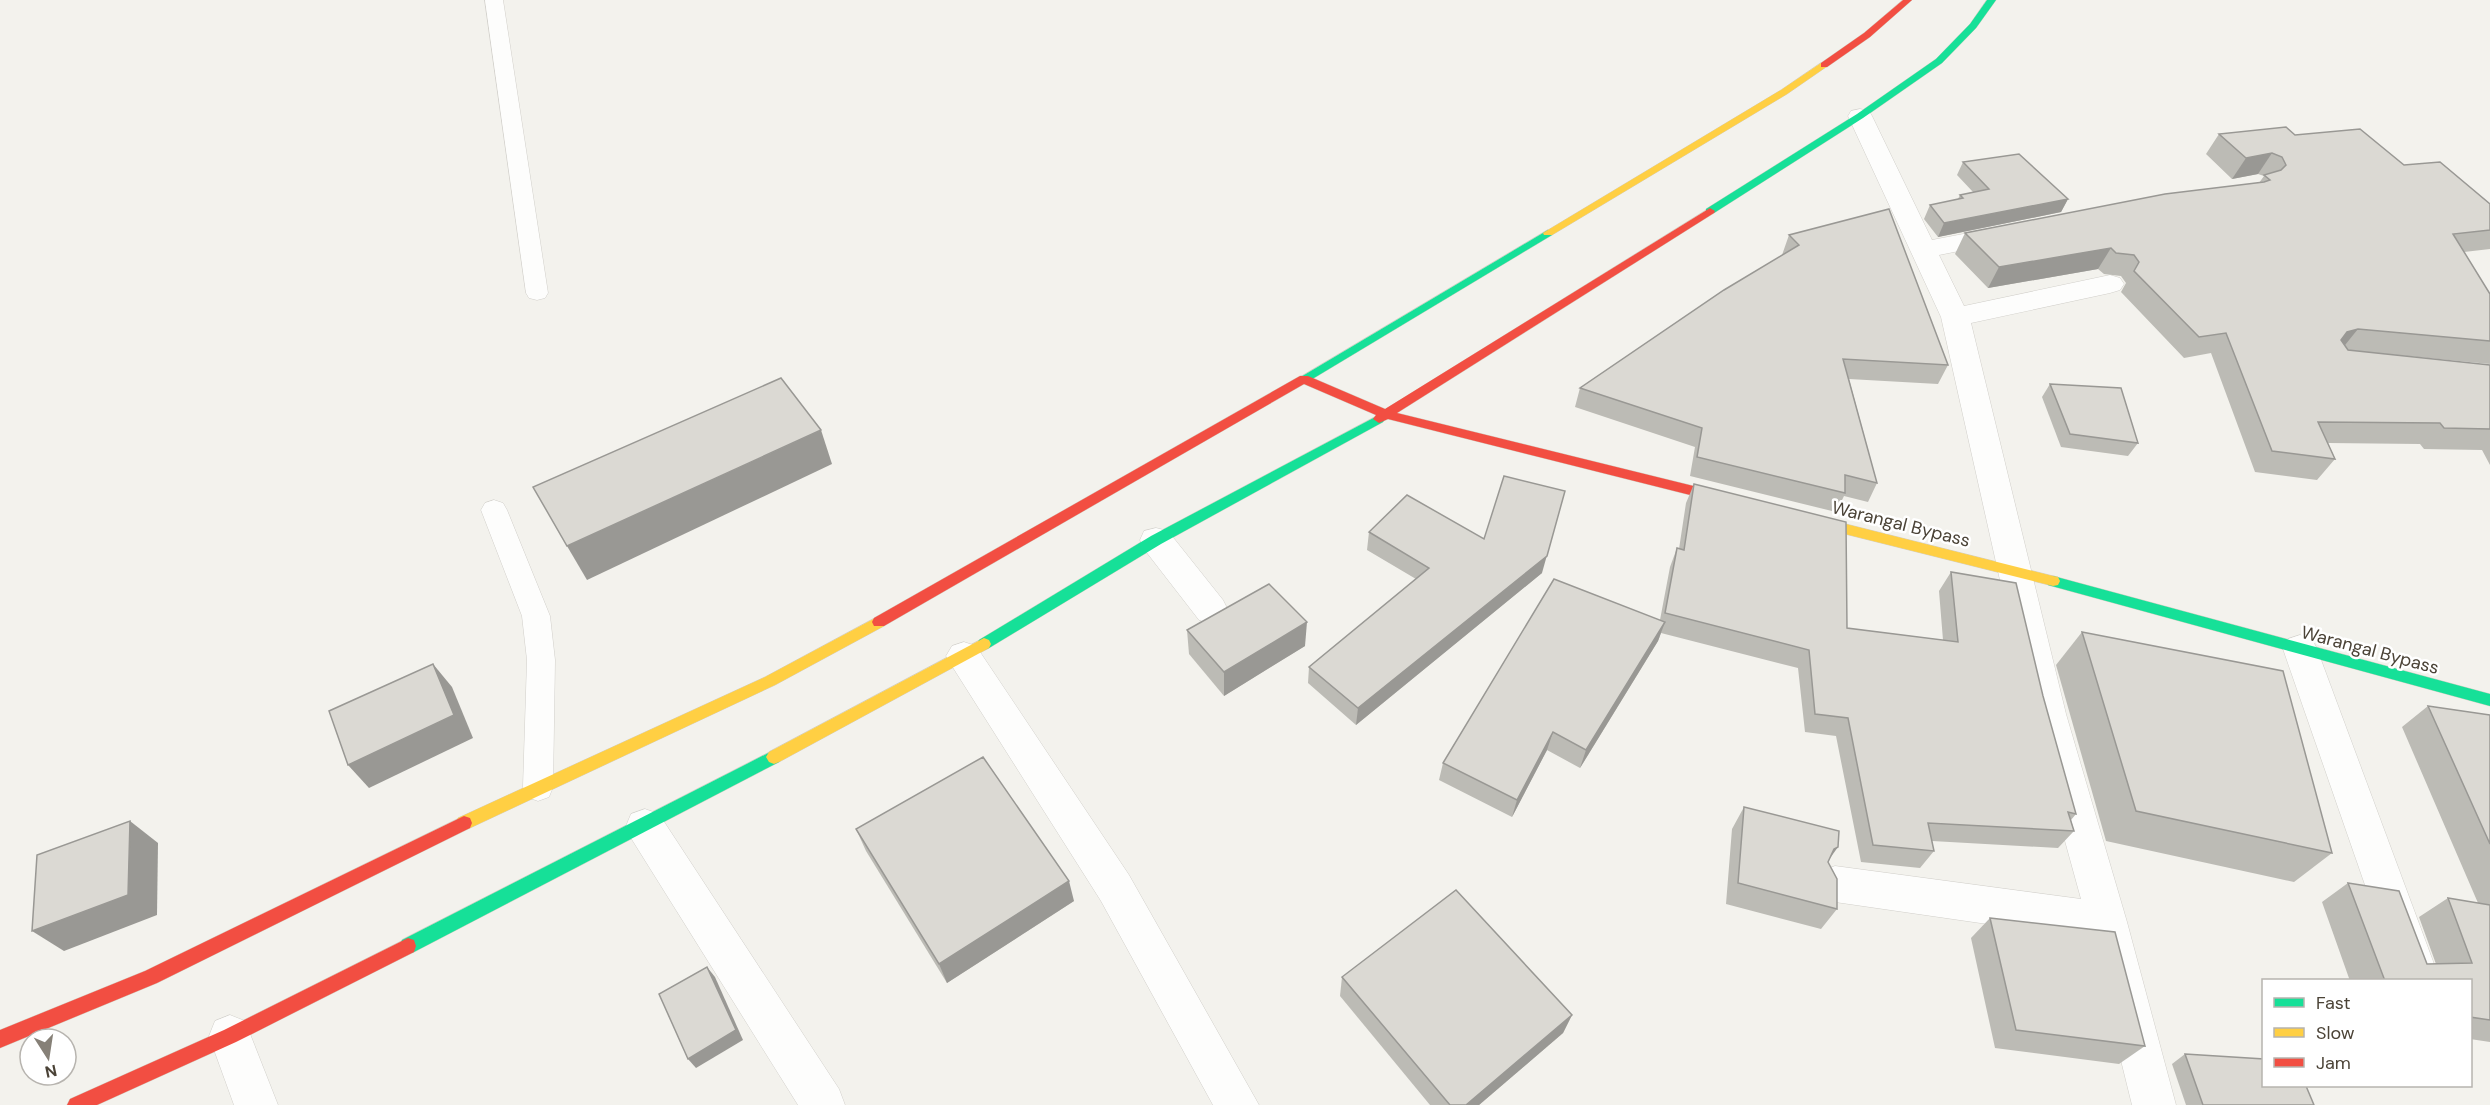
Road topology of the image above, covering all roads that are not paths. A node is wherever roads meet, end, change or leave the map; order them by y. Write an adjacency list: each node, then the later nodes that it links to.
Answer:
1 (494, 0): 8 (lane)
2 (1908, 0): 10 (main road)
3 (1992, 0): 4 (main road)
4 (1860, 116): 6 (street); 11 (main road)
5 (2027, 229): 6 (street)
6 (1923, 250): 9 (street)
7 (2110, 284): 9 (street)
8 (537, 293)
9 (1955, 317): 16 (street)
10 (1304, 379): 11 (main road); 21 (main road)
11 (1387, 415): 12 (main road); 15 (main road)
12 (1747, 505)
13 (494, 510): 21 (lane)
14 (1794, 516): 16 (main road, Warangal Bypass)
15 (1156, 540): 17 (street); 19 (main road)
16 (2014, 571): 18 (main road, Warangal Bypass); 24 (street)
17 (1211, 610)
18 (2300, 649): 20 (main road, Warangal Bypass); 25 (street)
19 (964, 656): 22 (main road); 31 (street)
20 (2490, 700)
21 (538, 788): 27 (main road)
22 (645, 826): 26 (main road); 30 (street)
23 (1835, 884): 24 (street)
24 (2107, 922): 32 (street)
25 (2418, 979)
26 (230, 1036): 28 (main road); 29 (street)
27 (0, 1039)
28 (76, 1105)
29 (256, 1105)
30 (823, 1105)
31 (1237, 1105)
32 (2154, 1105)

